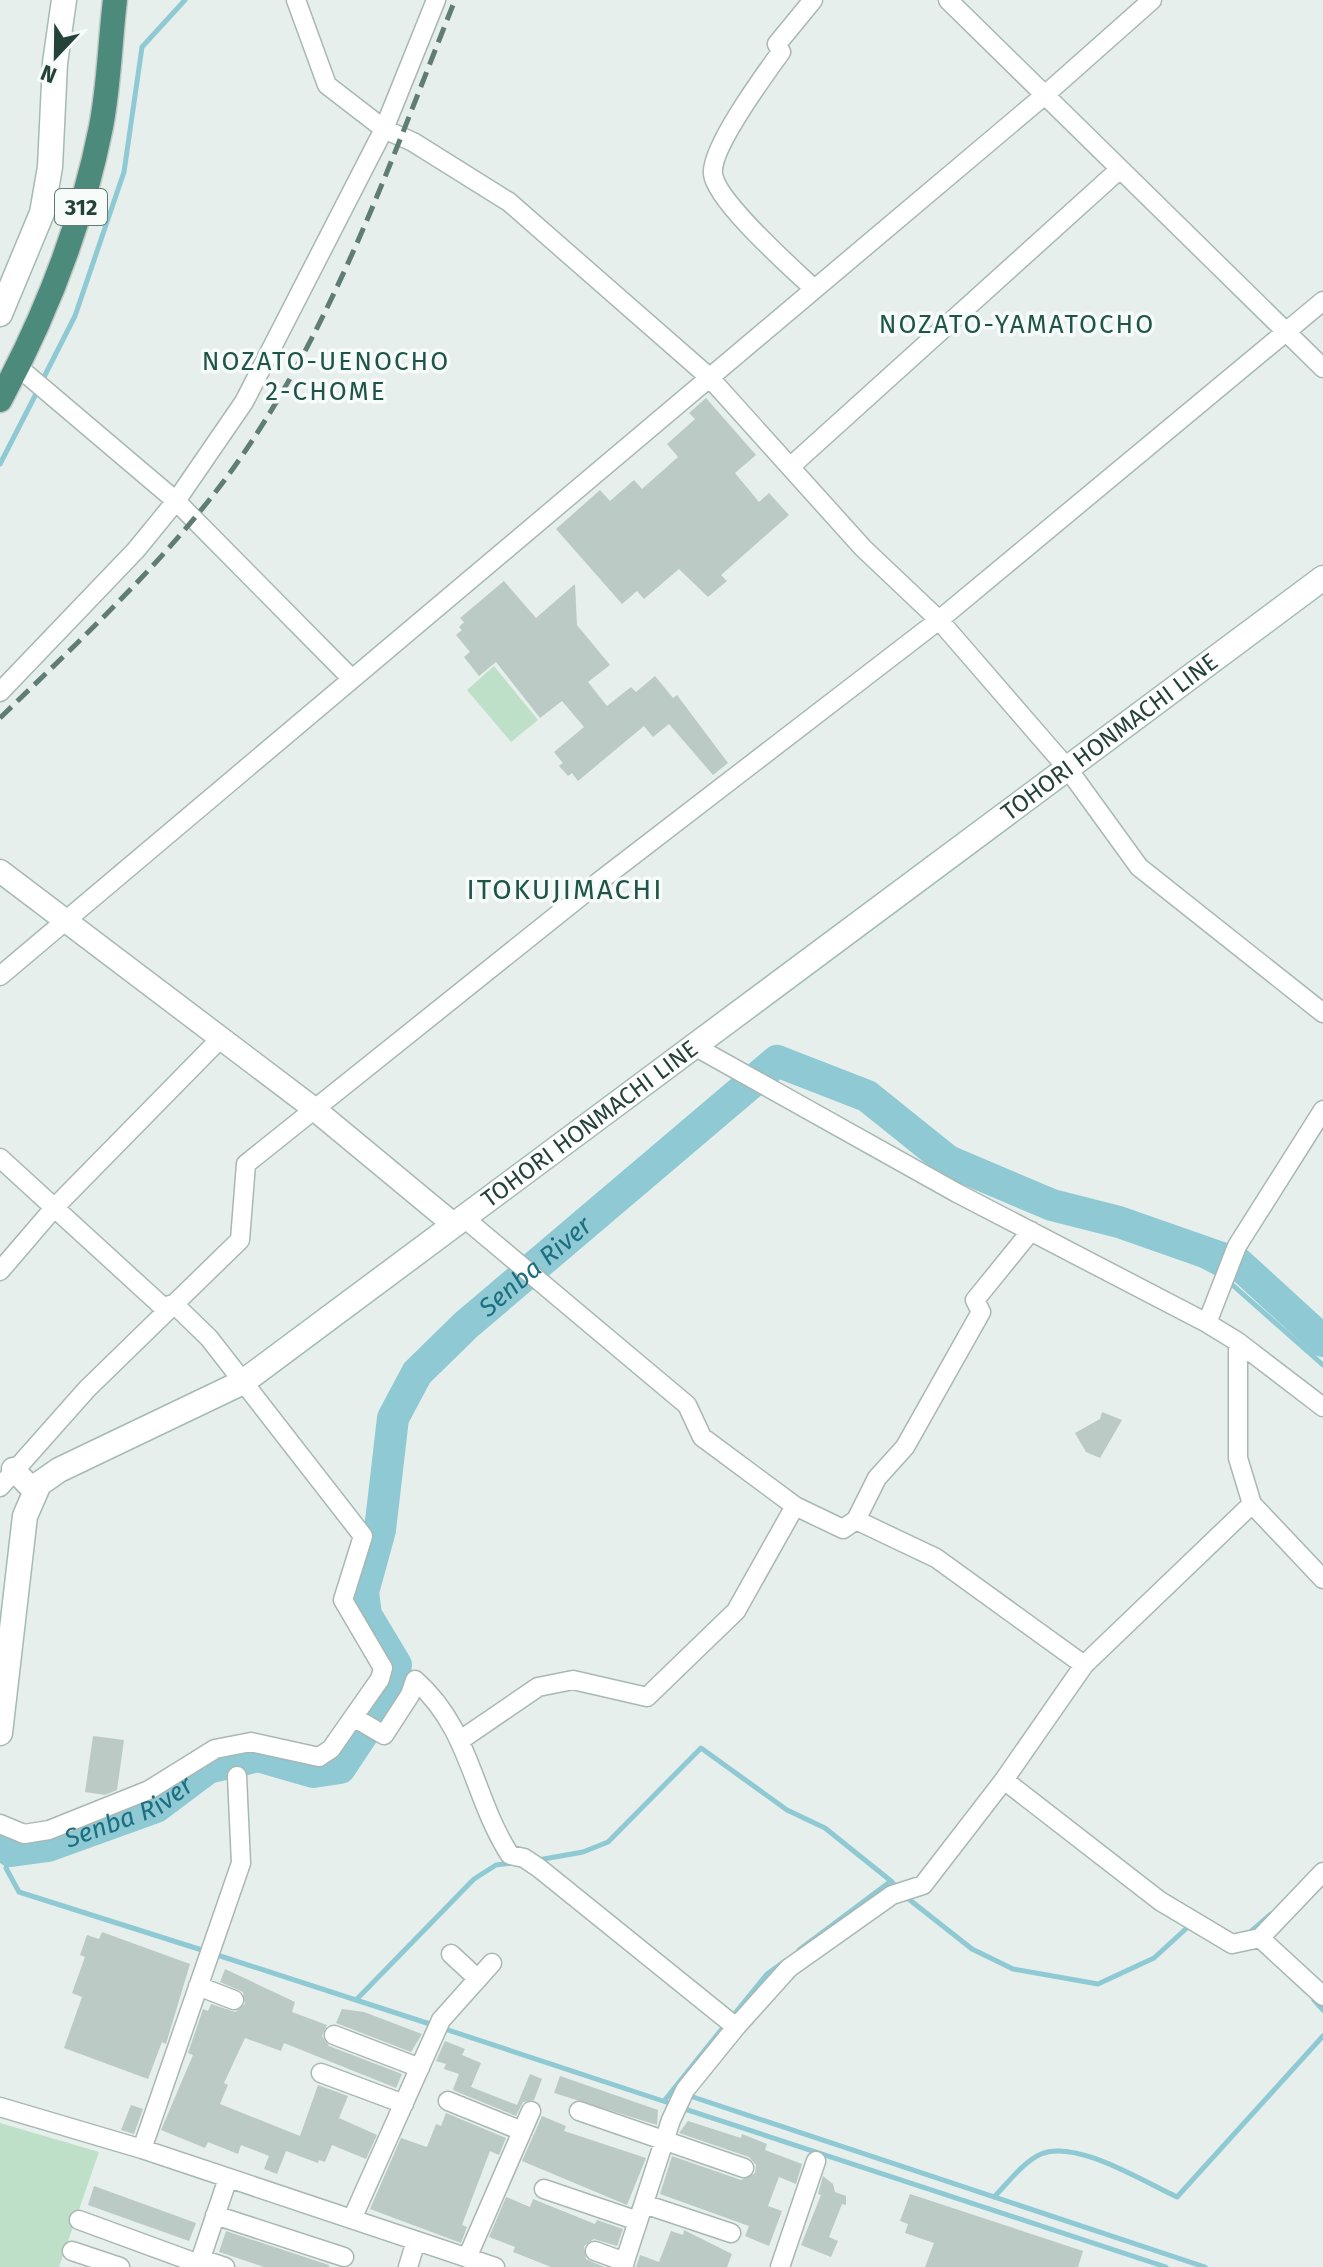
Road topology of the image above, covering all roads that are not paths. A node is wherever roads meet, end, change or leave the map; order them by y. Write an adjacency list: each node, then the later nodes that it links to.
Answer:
1 (64, 0): 13 (main road)
2 (115, 0): 15 (highway, 312)
3 (296, 0): 9 (street)
4 (436, 0): 9 (street)
5 (813, 0): 11 (street)
6 (948, 0): 8 (street)
7 (1152, 0): 8 (street)
8 (1046, 94): 10 (street); 11 (street)
9 (384, 129): 17 (street); 20 (street)
10 (1120, 169): 14 (street); 19 (street)
11 (813, 288): 17 (street)
12 (1323, 301): 14 (street)
13 (0, 314)
14 (1285, 333): 16 (street); 22 (street)
15 (18, 367): 18 (highway, 312); 20 (street)
16 (1323, 368)
17 (709, 377): 19 (street); 23 (street)
18 (0, 400)
19 (790, 467): 22 (street)
20 (176, 501): 23 (street); 24 (street)
21 (1323, 578): 25 (main road, TOHORI HONMACHI LINE)
22 (939, 620): 25 (street); 32 (street)
23 (352, 679): 27 (street)
24 (0, 692)
25 (1068, 769): 29 (street); 31 (main road, TOHORI HONMACHI LINE)
26 (0, 871): 27 (street)
27 (65, 922): 28 (street); 30 (street)
28 (0, 976)
29 (1323, 1013)
30 (220, 1039): 32 (street); 35 (street)
31 (696, 1047): 36 (main road, TOHORI HONMACHI LINE); 37 (street)
32 (313, 1108): 36 (street); 39 (street)
33 (1323, 1110): 40 (street)
34 (0, 1158): 35 (street)
35 (54, 1208): 38 (street); 39 (street)
36 (458, 1220): 42 (main road, TOHORI HONMACHI LINE); 47 (street)
37 (1031, 1231): 40 (street); 48 (street)
38 (0, 1271)
39 (174, 1304): 42 (street); 44 (street)
40 (1207, 1323): 41 (street)
41 (1238, 1342): 43 (street); 46 (street)
42 (243, 1382): 45 (main road, TOHORI HONMACHI LINE); 51 (street)
43 (1323, 1407)
44 (7, 1478): 45 (street)
45 (35, 1492): 52 (main road)
46 (1252, 1504): 49 (street); 50 (street)
47 (795, 1506): 48 (street); 53 (street)
48 (856, 1520): 50 (street)
49 (1323, 1579)
50 (1084, 1665): 55 (street)
51 (355, 1718): 53 (street); 56 (street)
52 (0, 1733)
53 (462, 1739): 65 (street)
54 (237, 1776): 62 (street)
55 (1004, 1780): 58 (street); 65 (street)
56 (0, 1824)
57 (1323, 1872): 58 (street)
58 (1260, 1938): 63 (street)
59 (451, 1954): 61 (street)
60 (492, 1963): 61 (street)
61 (478, 1979): 67 (street)
62 (198, 1986): 64 (street); 76 (street)
63 (1323, 1996)
64 (234, 2000)
65 (736, 2027): 75 (street)
66 (334, 2035): 67 (street)
67 (420, 2068): 70 (street)
68 (321, 2073): 70 (street)
69 (448, 2101): 74 (street)
70 (404, 2104): 83 (street)
71 (0, 2107): 76 (street)
72 (531, 2111): 74 (street)
73 (579, 2111): 75 (street)
74 (522, 2131): 90 (street)
75 (665, 2140): 78 (street); 81 (street)
76 (142, 2149): 79 (street)
77 (816, 2161): 97 (street)
78 (744, 2168)
79 (228, 2178): 82 (street); 83 (street)
80 (544, 2189): 81 (street)
81 (641, 2213): 85 (street); 92 (street)
82 (215, 2215): 89 (street); 91 (street)
83 (352, 2219): 86 (street)
84 (79, 2220): 91 (street)
85 (731, 2233)
86 (416, 2241): 90 (street); 95 (street)
87 (72, 2251): 93 (street)
88 (595, 2251): 92 (street)
89 (344, 2257)
90 (467, 2258): 96 (street)
91 (199, 2263): 94 (street)
92 (624, 2264)
93 (120, 2267)
94 (225, 2267)
95 (408, 2267)
96 (495, 2267)
97 (780, 2267)

